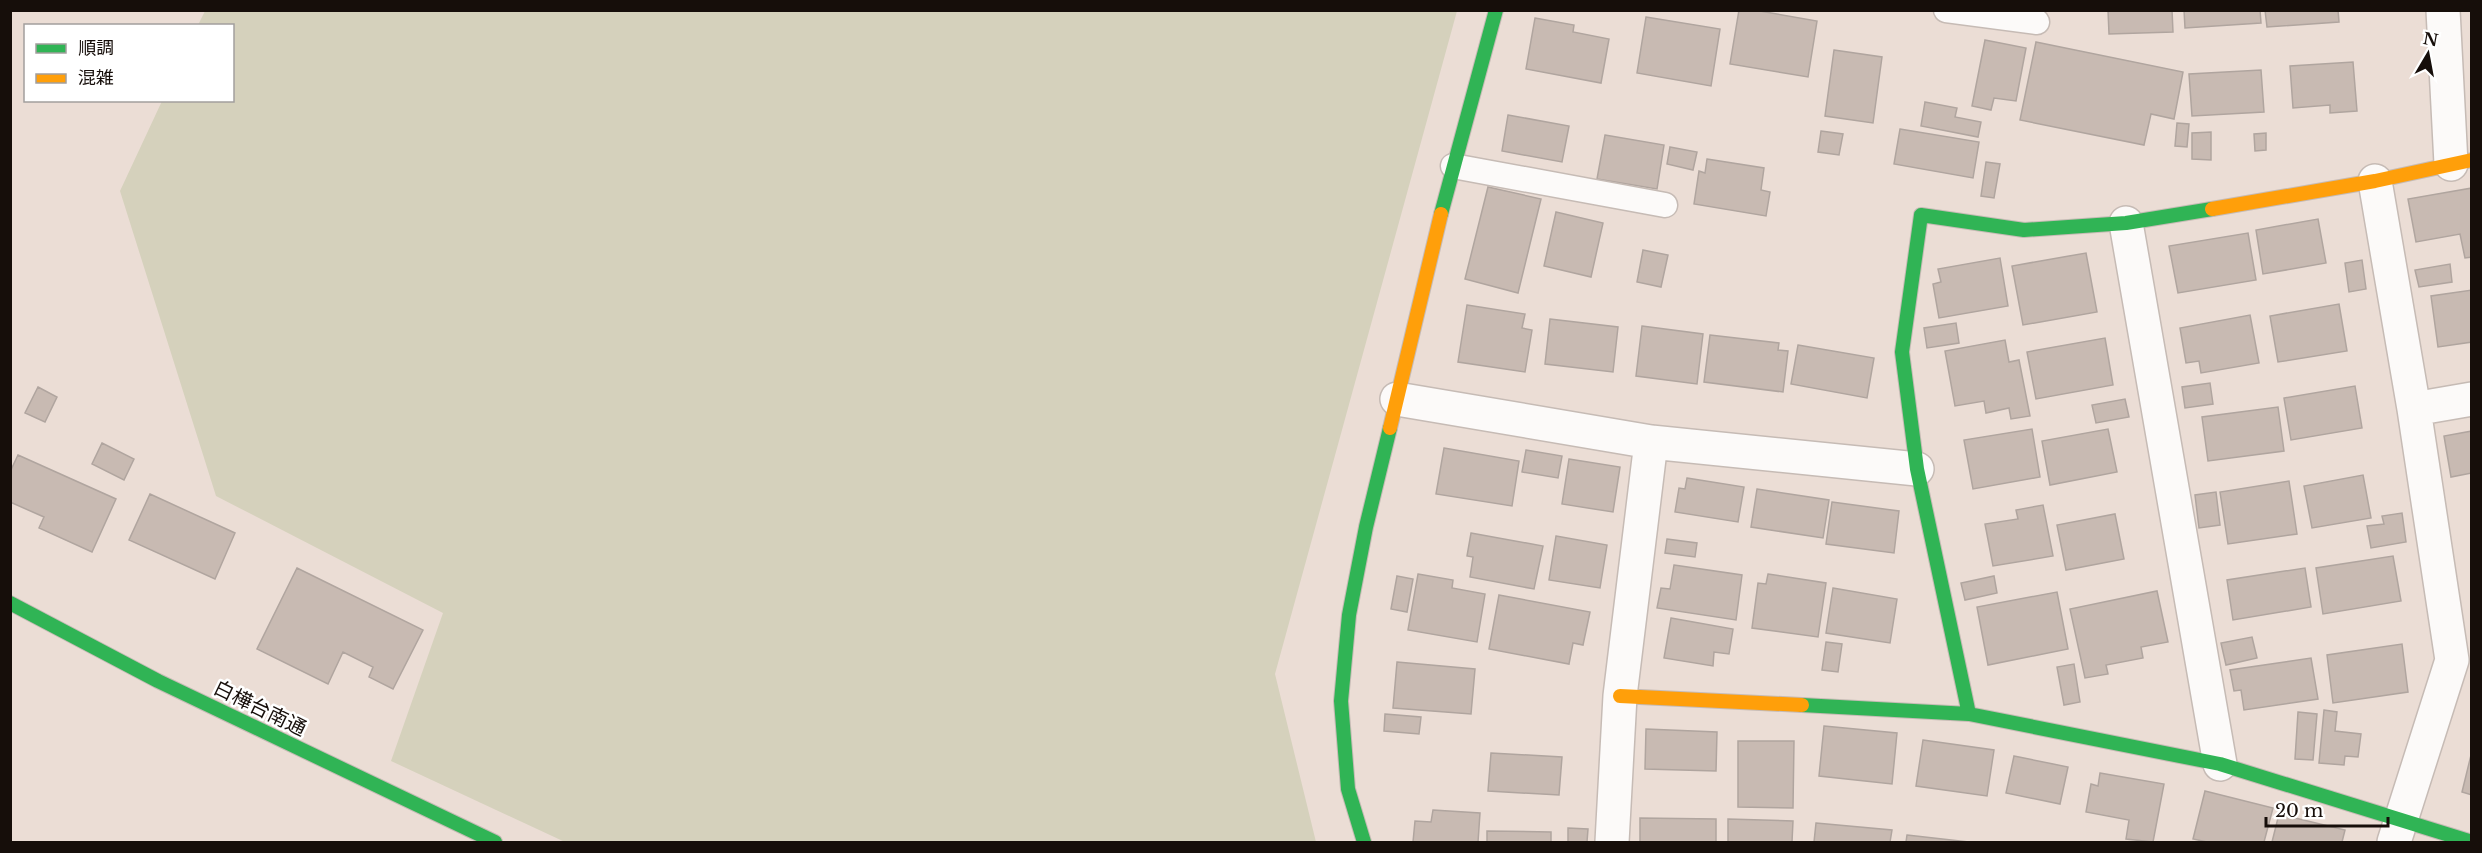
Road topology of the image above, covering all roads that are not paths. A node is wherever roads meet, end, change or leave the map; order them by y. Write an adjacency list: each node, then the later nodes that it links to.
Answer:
1 (1496, 10): 6 (street)
2 (1946, 10): 4 (lane)
3 (2443, 10): 5 (street)
4 (2037, 22)
5 (2461, 162): 7 (street)
6 (1453, 166): 8 (lane); 10 (street)
7 (2375, 181): 9 (street); 12 (street)
8 (1665, 205)
9 (2126, 223): 14 (street); 18 (street)
10 (1397, 399): 13 (street); 22 (street)
11 (2472, 399): 12 (street)
12 (2414, 409): 19 (street)
13 (1652, 442): 14 (street); 16 (street)
14 (1917, 469): 17 (street)
15 (10, 603): 21 (street, 白樺台南通)
16 (1620, 696): 17 (street); 23 (street)
17 (1969, 714): 18 (street)
18 (2220, 764): 19 (street)
19 (2398, 831): 20 (street)
20 (2472, 842)
21 (495, 843)
22 (1364, 843)
23 (1612, 843)

